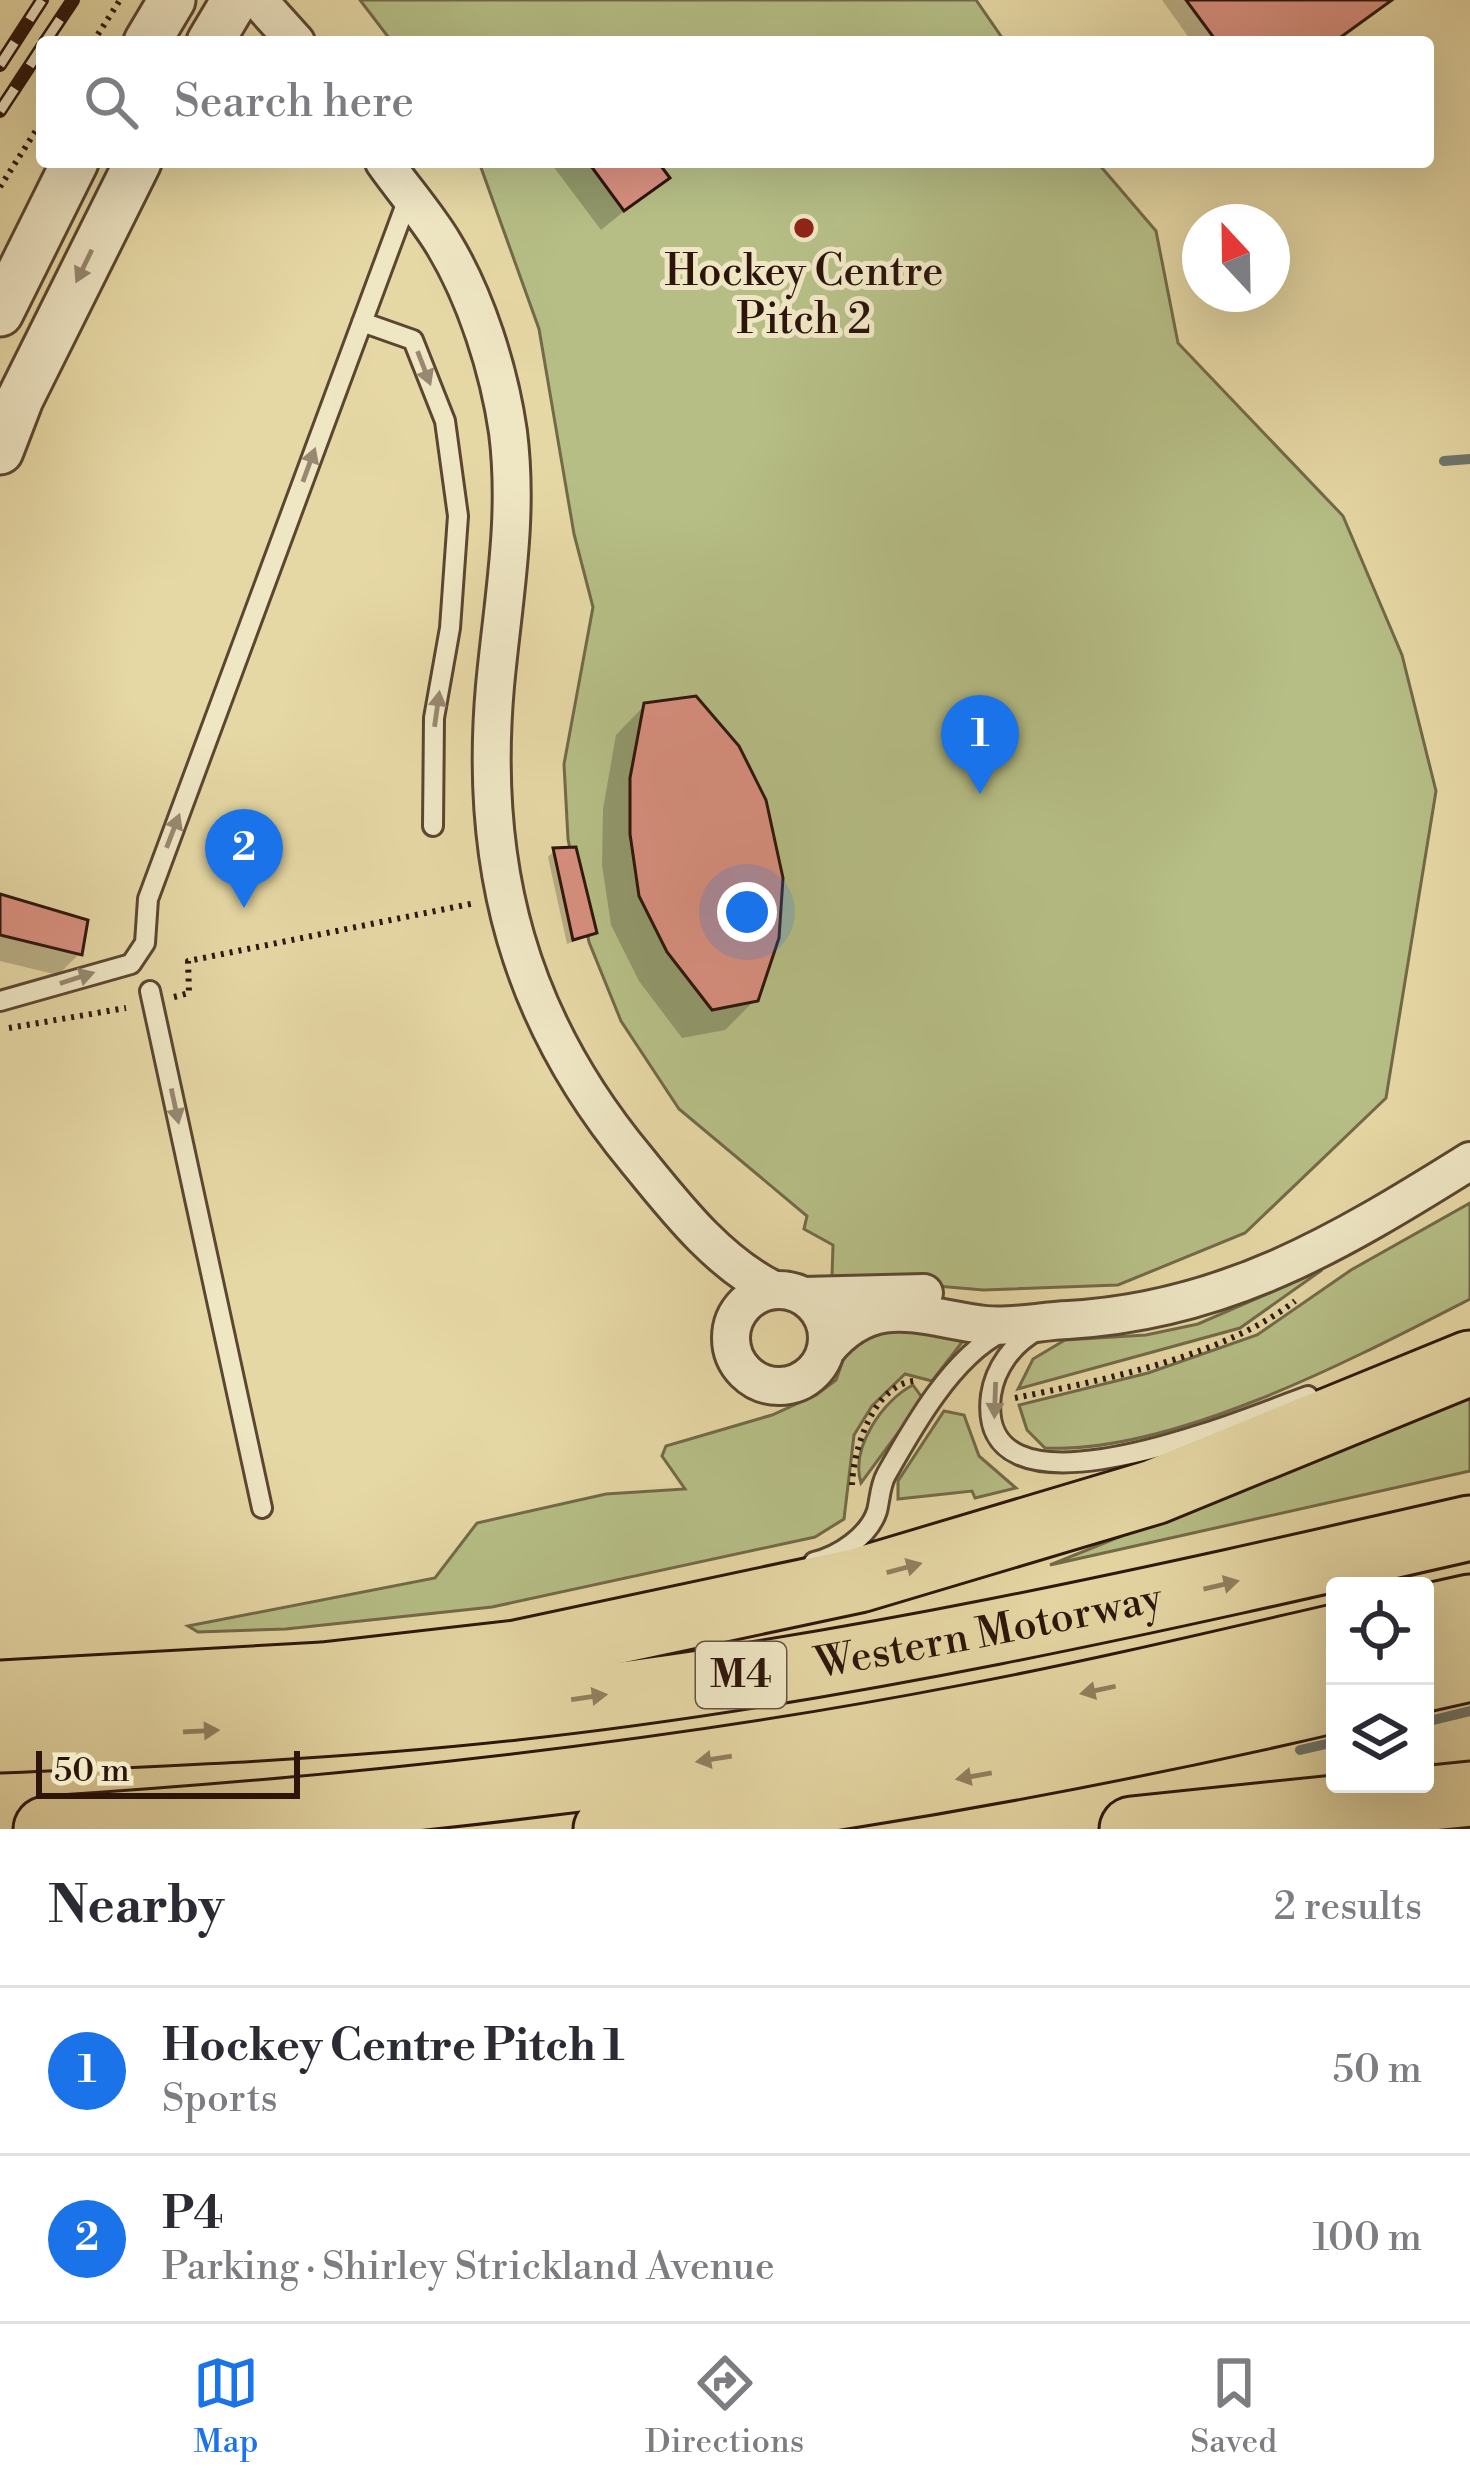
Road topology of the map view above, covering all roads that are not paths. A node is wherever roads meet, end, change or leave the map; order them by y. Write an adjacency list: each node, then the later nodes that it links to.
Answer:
1 (172, 0): 4 (street)
2 (235, 0): 5 (street)
3 (258, 0): 6 (street)
4 (150, 36)
5 (214, 36)
6 (291, 36)
7 (72, 168): 11 (street)
8 (135, 168): 13 (street, one-way to 13)
9 (388, 168): 10 (street)
10 (409, 196): 12 (lane); 18 (street)
11 (0, 313)
12 (362, 322): 14 (lane); 16 (lane, one-way to 12)
13 (0, 451)
14 (433, 826)
15 (150, 992): 25 (lane, one-way to 25)
16 (0, 1001)
17 (1470, 1161): 19 (street)
18 (774, 1296): 20 (street); 22 (street); 22 (street)
19 (1047, 1321): 20 (street); 24 (lane, one-way to 24); 27 (lane)
20 (985, 1325): 22 (street)
21 (1470, 1344): 23 (lane)
22 (826, 1350)
23 (1456, 1356): 35 (highway, one-way to 23)
24 (1330, 1388)
25 (262, 1508)
26 (1470, 1528): 37 (highway, Western Motorway / M4, one-way to 26)
27 (801, 1565)
28 (1470, 1607): 29 (highway)
29 (1434, 1615)
30 (1326, 1639): 39 (highway, Western Motorway / M4, one-way to 39)
31 (133, 1664): 34 (lane)
32 (1470, 1669): 33 (highway)
33 (1434, 1677)
34 (0, 1682)
35 (0, 1693)
36 (1326, 1702): 40 (highway, one-way to 40)
37 (0, 1740)
38 (1470, 1794): 41 (highway)
39 (46, 1829)
40 (606, 1829)
41 (1132, 1829)

